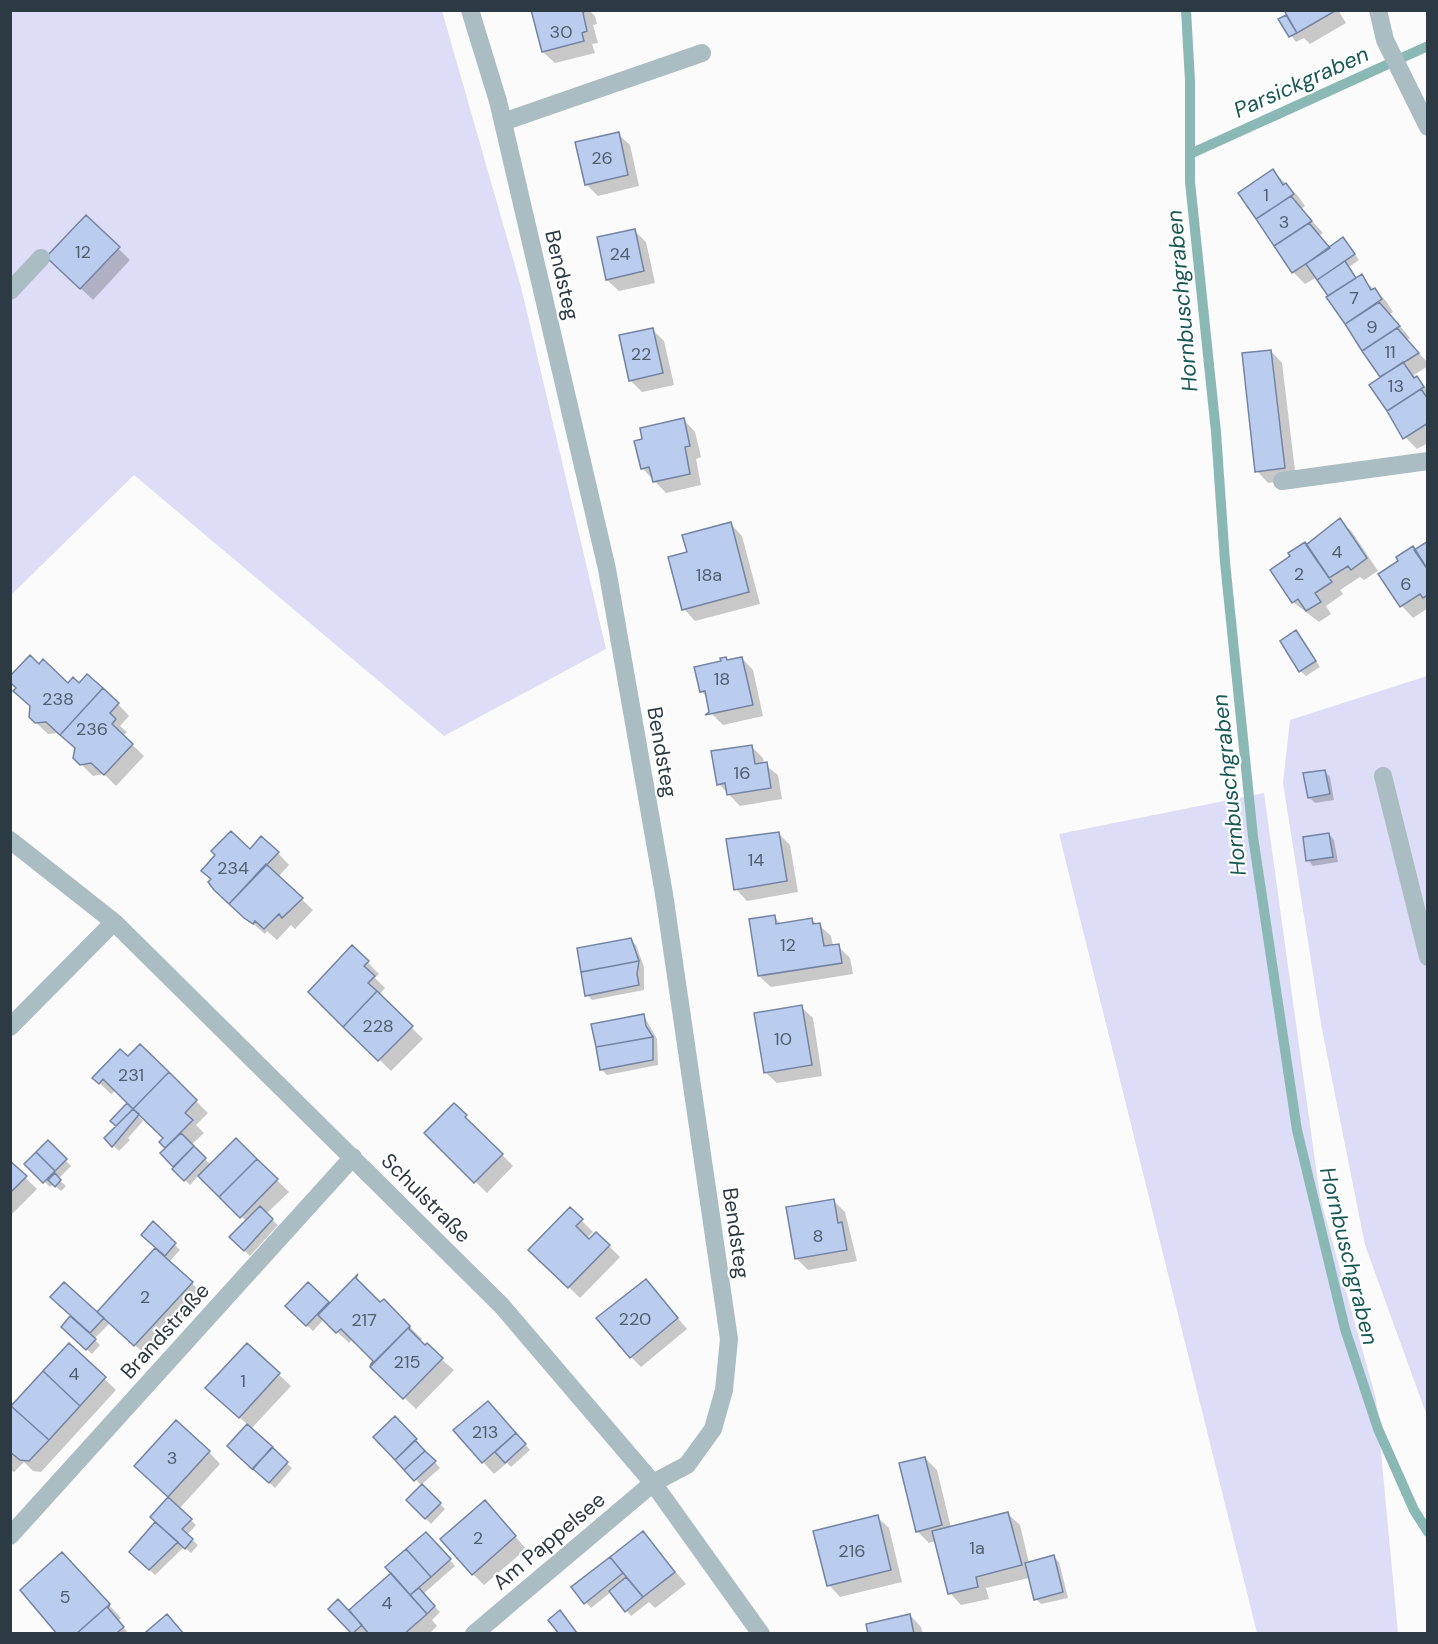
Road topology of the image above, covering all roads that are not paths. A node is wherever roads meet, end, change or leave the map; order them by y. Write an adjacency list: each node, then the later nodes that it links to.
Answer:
1 (470, 10): 4 (street, Bendsteg)
2 (1378, 10): 5 (street)
3 (702, 53): 4 (street)
4 (503, 122): 16 (street, Bendsteg)
5 (1428, 127)
6 (41, 258): 7 (street)
7 (10, 291)
8 (1428, 461): 9 (street)
9 (1282, 480)
10 (1383, 776): 13 (street)
11 (10, 840): 12 (street, Schulstraße)
12 (114, 922): 14 (street); 15 (street, Schulstraße)
13 (1428, 957)
14 (10, 1027)
15 (353, 1157): 16 (street, Schulstraße); 17 (street, Brandstraße)
16 (653, 1483): 18 (street, Am Pappelsee); 19 (street, Schulstraße)
17 (10, 1536)
18 (474, 1634)
19 (761, 1634)

